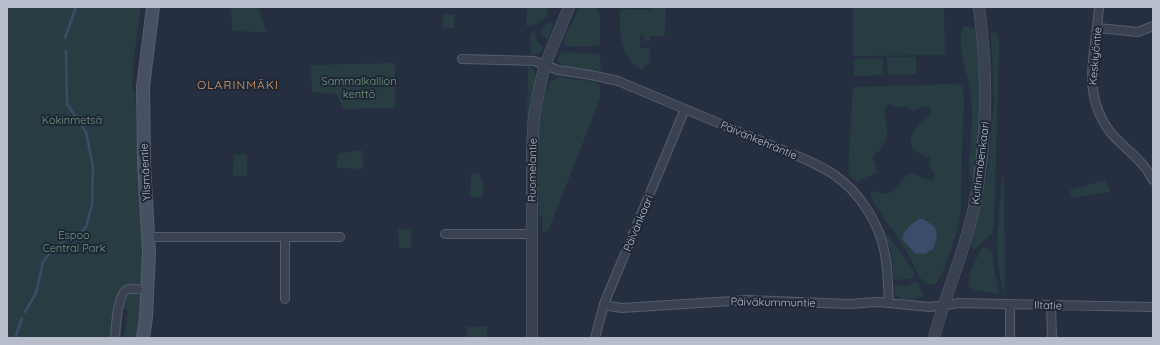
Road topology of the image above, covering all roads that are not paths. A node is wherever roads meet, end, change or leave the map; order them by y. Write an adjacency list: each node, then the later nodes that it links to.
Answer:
1 (153, 7): 13 (main road, Ylismäentie)
2 (569, 7): 8 (street, Ruomelantie)
3 (979, 7): 22 (street, Kuitinmäenkaari)
4 (1099, 7): 6 (street, Keskiyöntie)
5 (1153, 26): 6 (street)
6 (1098, 28): 10 (street, Keskiyöntie)
7 (462, 60): 8 (street, Päivänkehräntie)
8 (546, 65): 9 (street, Päivänkehräntie); 12 (street, Ruomelantie)
9 (685, 110): 18 (street, Päivänkehräntie); 19 (street, Päivänkaari)
10 (1153, 180)
11 (445, 234): 12 (street)
12 (533, 234): 26 (street, Ruomelantie)
13 (148, 237): 14 (street); 16 (main road, Ylismäentie)
14 (285, 237): 15 (street); 17 (street)
15 (340, 237)
16 (148, 290): 24 (street); 25 (main road, Ylismäentie)
17 (285, 299)
18 (890, 303): 19 (street, Päiväkummuntie); 22 (street, Päiväkummuntie)
19 (604, 304): 27 (street, Päivänkaari)
20 (1010, 305): 21 (street, Iltatie); 22 (street, Iltatie); 29 (street)
21 (1051, 305): 23 (street, Iltatie); 30 (street)
22 (944, 306): 28 (street, Kuitinmäenkaari)
23 (1153, 307)
24 (115, 338)
25 (143, 338)
26 (532, 338)
27 (595, 338)
28 (934, 338)
29 (1010, 338)
30 (1052, 338)

